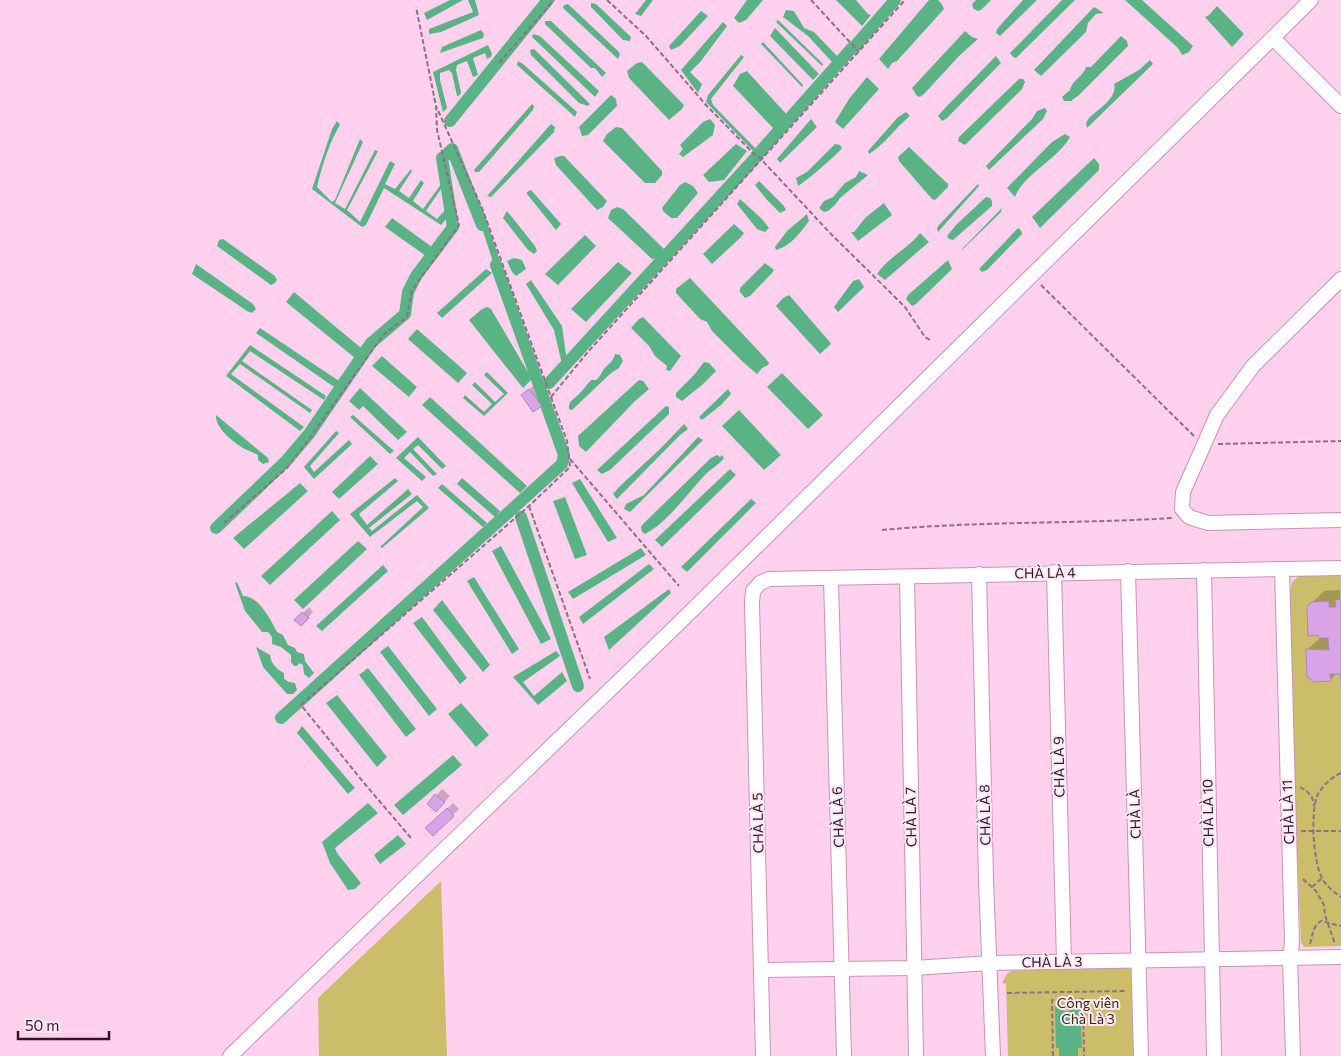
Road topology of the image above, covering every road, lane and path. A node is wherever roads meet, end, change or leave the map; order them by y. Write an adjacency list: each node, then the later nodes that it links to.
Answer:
1 (554, 0): 9 (path)
2 (607, 0): 12 (path)
3 (810, 0): 8 (path)
4 (905, 0): 8 (path)
5 (1312, 0): 7 (street)
6 (416, 8): 10 (path)
7 (1273, 38): 11 (street); 13 (street)
8 (859, 52): 12 (path)
9 (499, 63)
10 (436, 106): 16 (path); 23 (path)
11 (1341, 106)
12 (761, 160): 15 (path); 16 (path)
13 (1031, 276): 18 (path); 61 (street)
14 (1341, 279): 18 (street)
15 (932, 341)
16 (551, 397): 19 (path)
17 (1341, 441): 18 (path)
18 (1204, 445): 21 (street)
19 (570, 459): 20 (path); 33 (path)
20 (529, 506): 35 (path); 42 (path)
21 (1189, 517): 22 (street); 24 (path)
22 (1341, 520)
23 (224, 523)
24 (882, 530)
25 (1341, 568): 26 (street, CHÀ LÀ 4)
26 (1282, 569): 27 (street, CHÀ LÀ 4); 51 (street, CHÀ LÀ 11)
27 (1204, 570): 28 (street, CHÀ LÀ 4); 52 (street, CHÀ LÀ 10)
28 (1128, 571): 29 (street, CHÀ LÀ 4); 53 (street, CHÀ LÀ)
29 (1054, 572): 30 (street, CHÀ LÀ 4); 54 (street, CHÀ LÀ 9)
30 (979, 574): 31 (street, CHÀ LÀ 4); 55 (street, CHÀ LÀ 8)
31 (907, 577): 32 (street, CHÀ LÀ 4); 56 (street, CHÀ LÀ 7)
32 (831, 579): 34 (street, CHÀ LÀ 4); 57 (street, CHÀ LÀ 6)
33 (679, 586)
34 (752, 591): 58 (street, CHÀ LÀ 5)
35 (590, 679)
36 (1341, 773): 38 (path)
37 (1296, 785): 38 (path)
38 (1314, 809): 39 (path)
39 (1314, 830): 40 (path); 41 (path); 44 (path)
40 (1341, 831)
41 (1296, 832)
42 (411, 838)
43 (1299, 876): 45 (path)
44 (1322, 878): 45 (path); 46 (path)
45 (1312, 887): 47 (path)
46 (1341, 897)
47 (1328, 922): 48 (path); 49 (path); 50 (path)
48 (1341, 926)
49 (1309, 947)
50 (1338, 952): 51 (street, CHÀ LÀ 3)
51 (1290, 958): 52 (street, CHÀ LÀ 3); 70 (street, CHÀ LÀ 11)
52 (1211, 959): 53 (street, CHÀ LÀ 3); 69 (street, CHÀ LÀ 10)
53 (1138, 960): 54 (street, CHÀ LÀ 3); 68 (street, CHÀ LÀ)
54 (1064, 962): 55 (street, CHÀ LÀ 3)
55 (990, 963): 56 (street, CHÀ LÀ 3); 65 (street, CHÀ LÀ 8)
56 (914, 968): 57 (street, CHÀ LÀ 3); 64 (street, CHÀ LÀ 7)
57 (843, 969): 58 (street, CHÀ LÀ 3); 63 (street, CHÀ LÀ 6)
58 (762, 970): 62 (street, CHÀ LÀ 5)
59 (1128, 990): 60 (path)
60 (1006, 993)
61 (230, 1056)
62 (763, 1056)
63 (844, 1056)
64 (916, 1056)
65 (993, 1056)
66 (1054, 1056): 67 (path)
67 (1084, 1056)
68 (1141, 1056)
69 (1214, 1056)
70 (1292, 1056)

